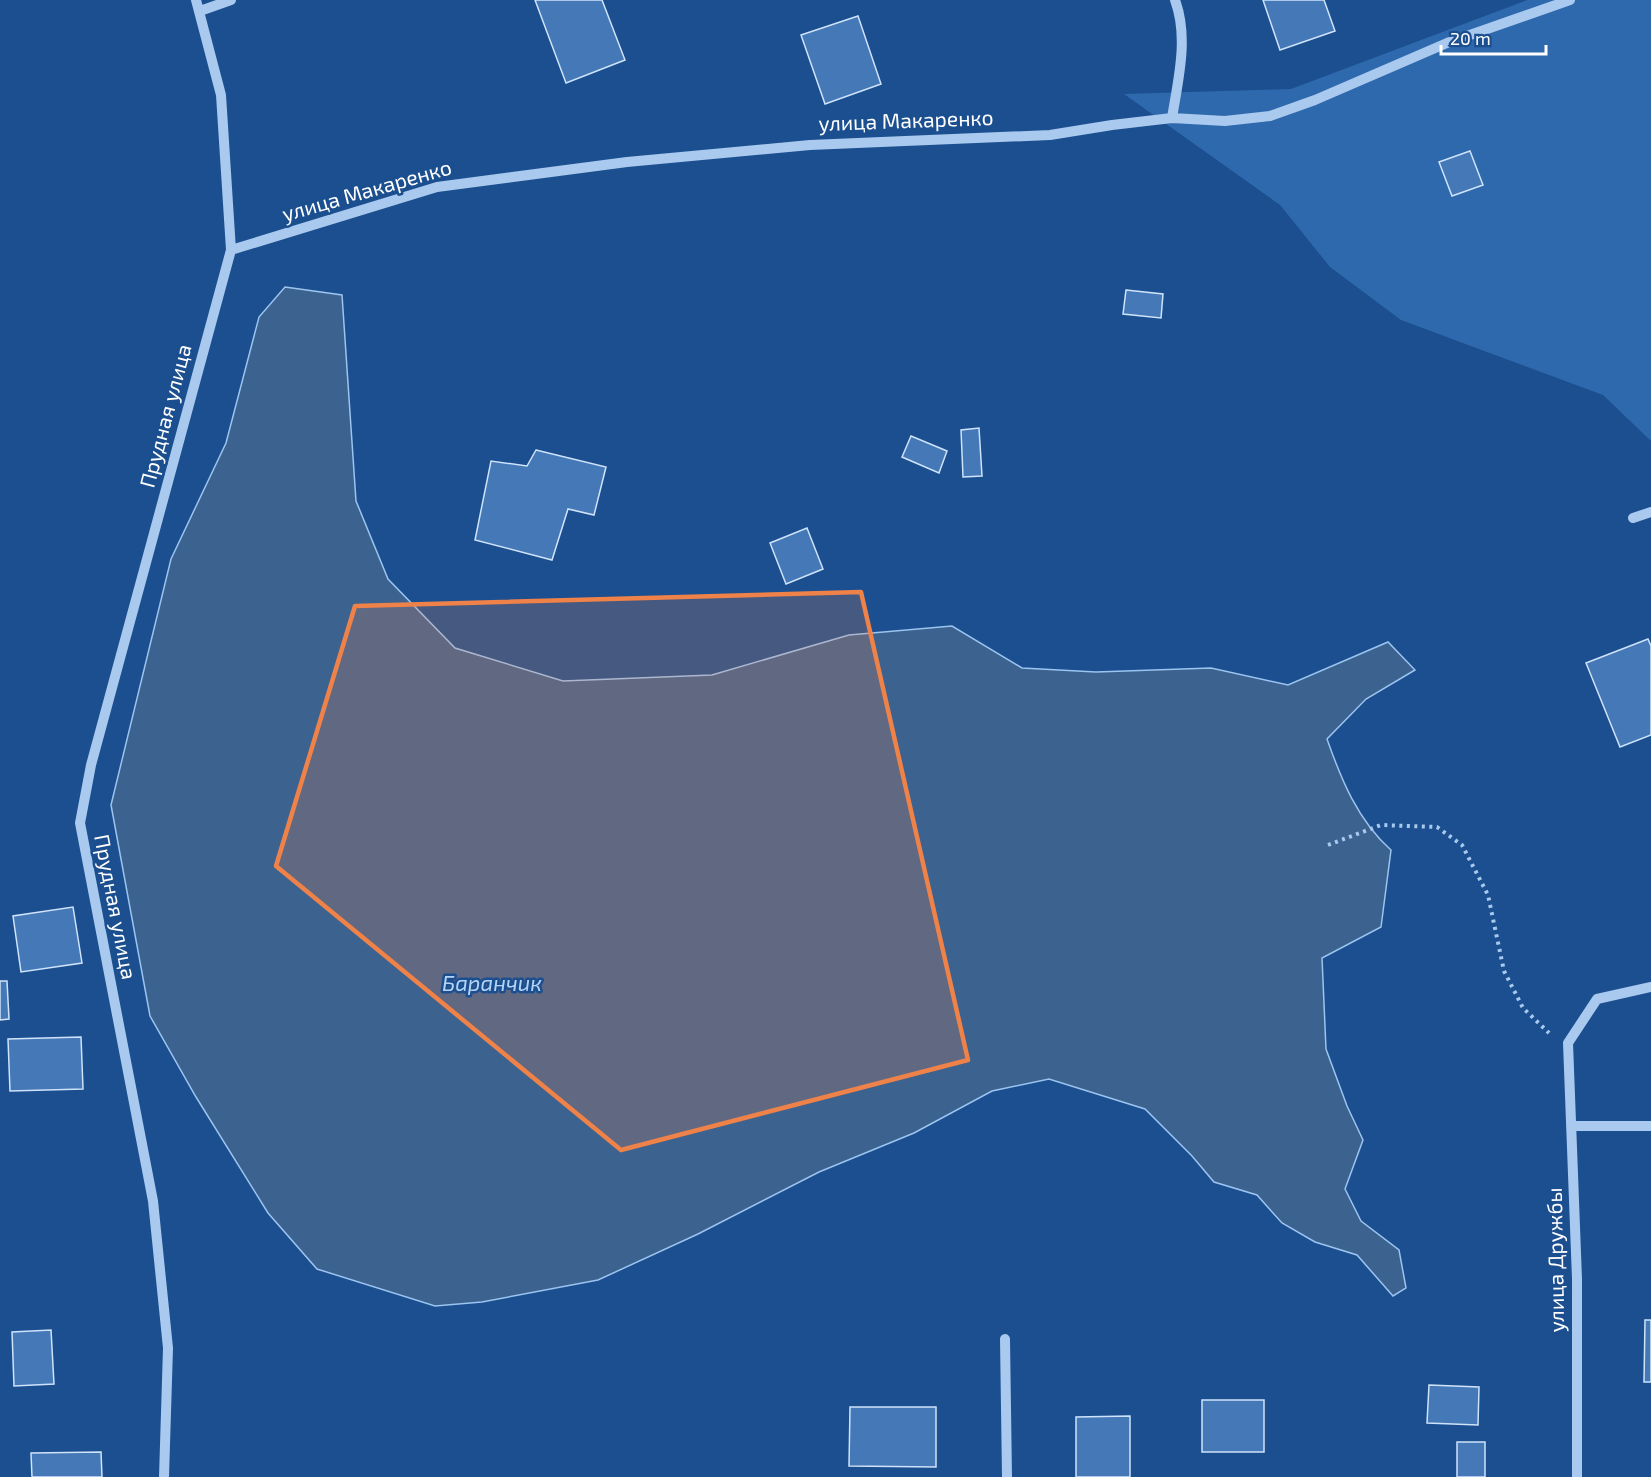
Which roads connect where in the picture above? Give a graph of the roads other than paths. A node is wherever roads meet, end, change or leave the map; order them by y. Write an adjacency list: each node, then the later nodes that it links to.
1 (195, 0): 5 (street, Прудная улица)
2 (231, 0): 5 (street)
3 (1175, 0): 6 (street)
4 (1570, 0): 6 (street, улица Макаренко)
5 (200, 11): 7 (street, Прудная улица)
6 (1172, 118): 7 (street, улица Макаренко)
7 (231, 250): 14 (street, Прудная улица)
8 (1651, 512): 9 (street)
9 (1633, 518)
10 (1651, 987): 11 (street, улица Дружбы)
11 (1571, 1126): 12 (street); 16 (street, улица Дружбы)
12 (1651, 1126)
13 (1005, 1339): 15 (street)
14 (164, 1477)
15 (1007, 1477)
16 (1577, 1477)

